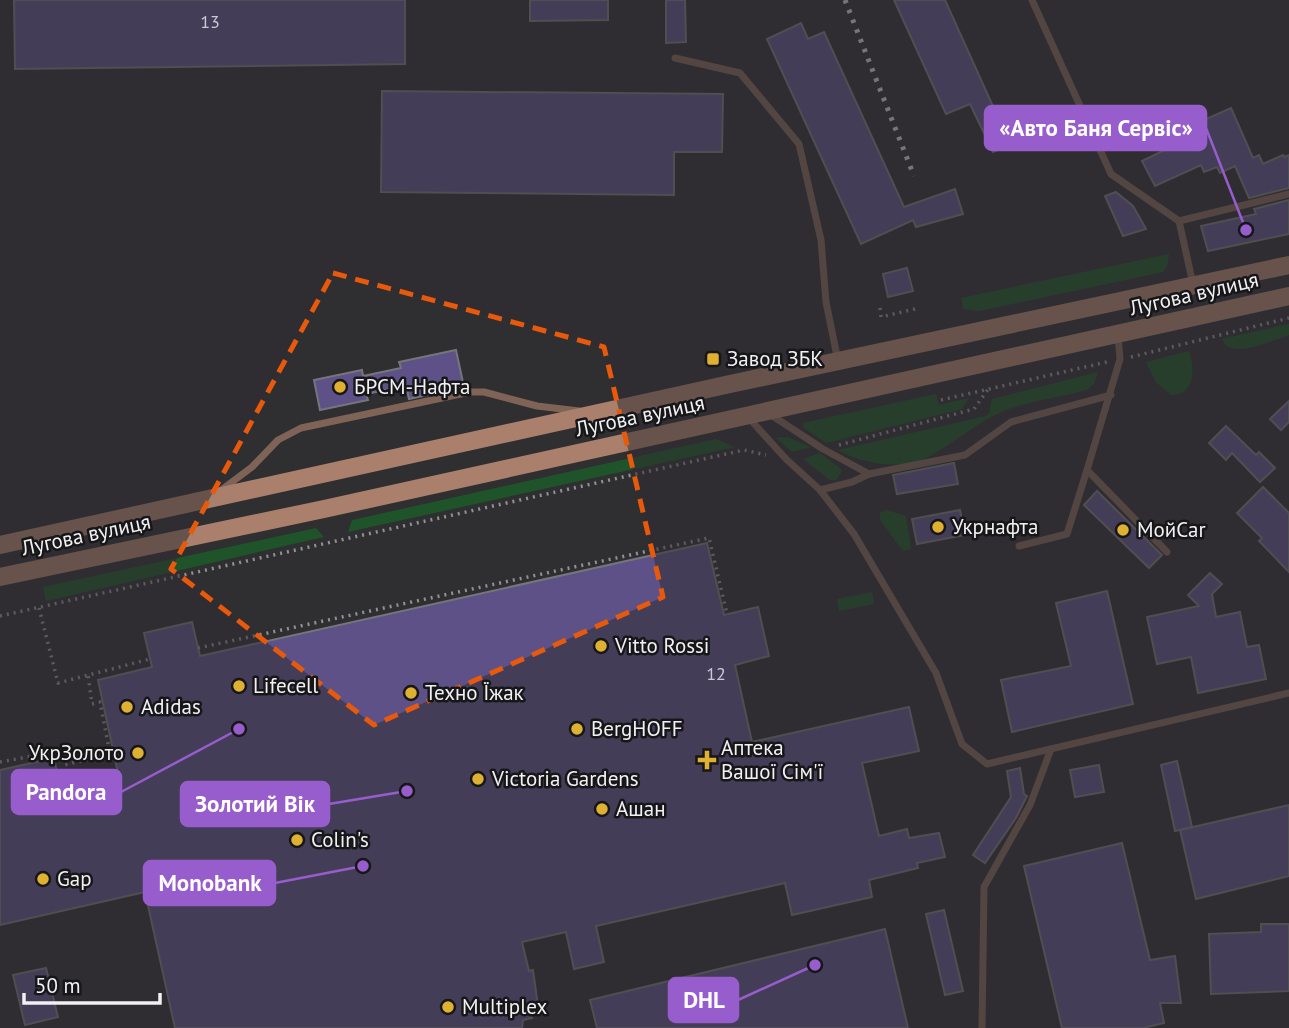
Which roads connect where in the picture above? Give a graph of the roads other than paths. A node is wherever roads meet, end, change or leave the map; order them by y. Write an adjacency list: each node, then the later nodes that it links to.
1 (1032, 0): 4 (lane)
2 (675, 58): 9 (lane)
3 (1289, 194): 4 (lane)
4 (1179, 220): 6 (lane)
5 (1289, 265): 6 (main road, Лугова вулиця)
6 (1193, 285): 9 (main road, Лугова вулиця)
7 (1289, 296): 8 (main road, Лугова вулиця)
8 (1118, 334): 10 (lane); 11 (main road, Лугова вулиця)
9 (838, 361): 12 (main road, Лугова вулиця)
10 (1111, 395): 14 (lane); 15 (lane)
11 (766, 411): 13 (main road, Лугова вулиця); 15 (lane)
12 (600, 413): 17 (main road, Лугова вулиця); 17 (lane)
13 (747, 416): 16 (lane); 21 (main road, Лугова вулиця)
14 (1087, 470): 19 (lane); 20 (lane)
15 (869, 474): 16 (lane)
16 (820, 490): 23 (lane)
17 (208, 500): 18 (main road, Лугова вулиця)
18 (0, 545)
19 (1019, 546)
20 (1167, 552)
21 (0, 577)
22 (1289, 692): 23 (lane)
23 (1051, 749): 24 (lane)
24 (982, 1028)

